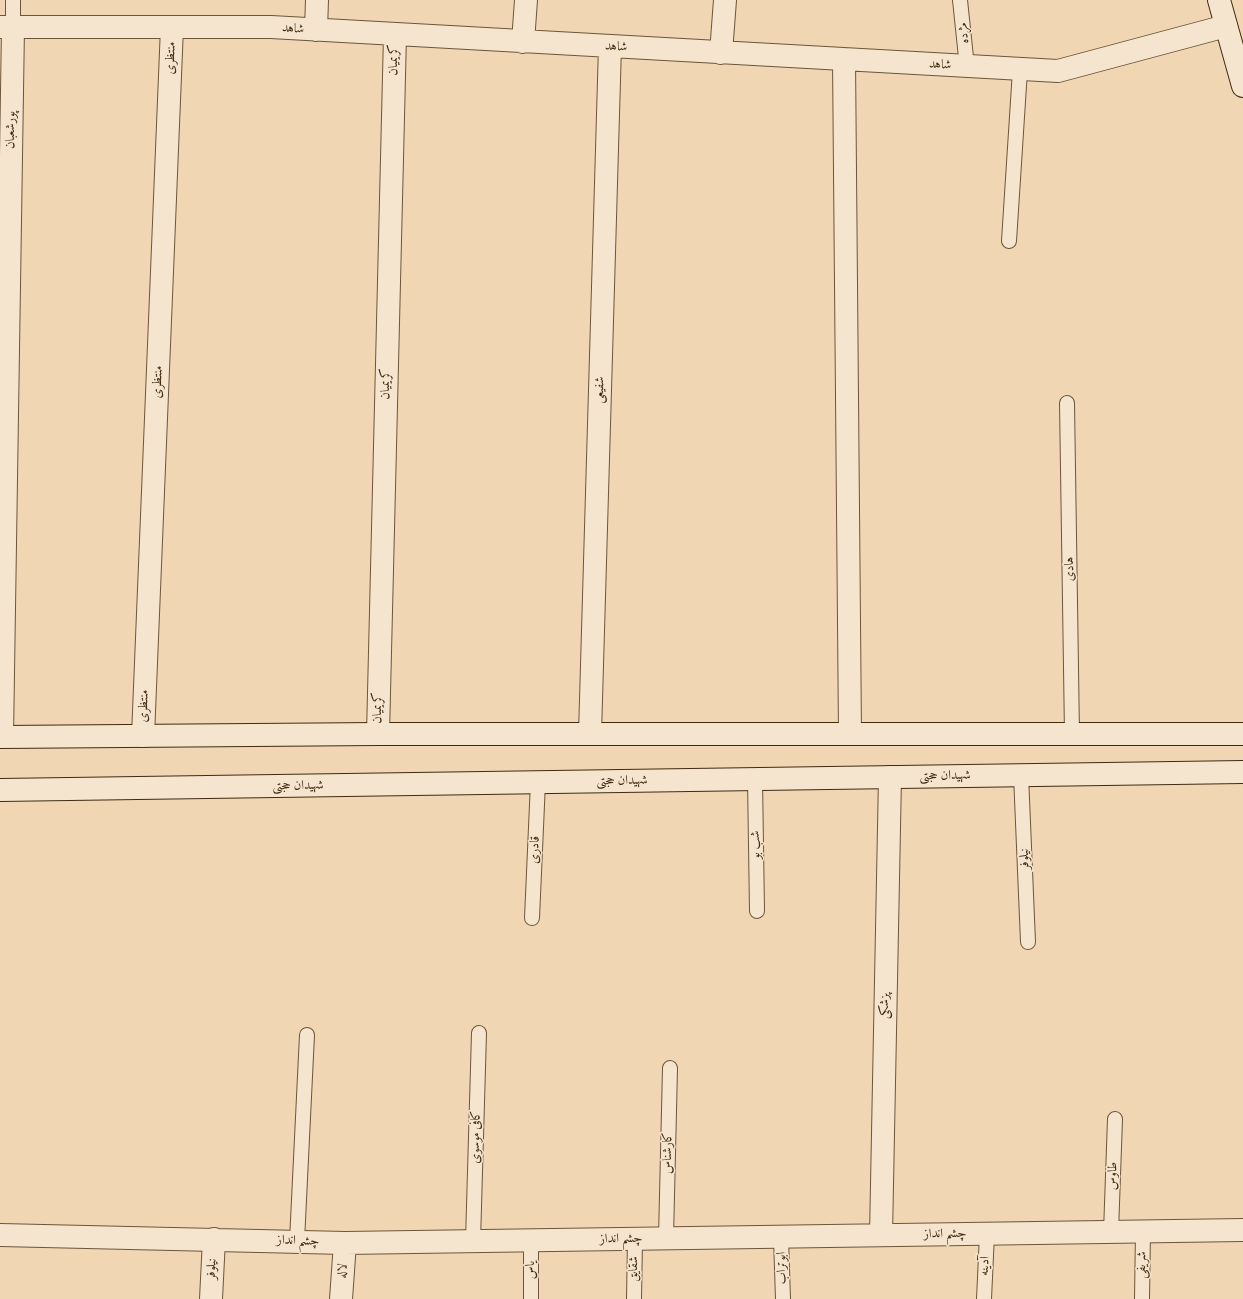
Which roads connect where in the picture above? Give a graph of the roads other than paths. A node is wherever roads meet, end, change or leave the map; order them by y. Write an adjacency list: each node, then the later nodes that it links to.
1 (13, 0): 8 (lane)
2 (317, 0): 10 (street)
3 (526, 0): 12 (street)
4 (725, 0): 14 (street)
5 (960, 0): 16 (lane, مژده)
6 (1218, 0): 7 (street)
7 (1226, 26): 17 (street, شاهد); 18 (street)
8 (7, 27): 9 (street, شاهد); 20 (street, پورشعبان)
9 (172, 27): 10 (street, شاهد); 27 (street, منتظری)
10 (316, 30): 11 (street, شاهد)
11 (395, 35): 12 (street, شاهد); 22 (street, کریمیان)
12 (523, 42): 13 (street, شاهد)
13 (610, 46): 14 (street, شاهد); 23 (street, شفیعی)
14 (721, 53): 15 (street, شاهد)
15 (844, 59): 16 (street, شاهد); 24 (street)
16 (967, 67): 17 (street, شاهد)
17 (1020, 70): 19 (lane)
18 (1243, 86)
19 (1009, 241)
20 (4, 360): 28 (street, پورشعبان)
21 (1067, 403): 25 (lane, هادی)
22 (378, 734): 23 (street); 27 (street)
23 (590, 734): 24 (street)
24 (850, 734): 25 (street)
25 (1072, 734): 26 (street)
26 (1243, 734)
27 (143, 736): 28 (street)
28 (1, 737)
29 (1243, 772): 30 (street, شهیدان حجتی)
30 (1021, 775): 31 (street, شهیدان حجتی); 37 (lane, نیلوفر)
31 (890, 777): 32 (street, شهیدان حجتی); 47 (street, پزشکی)
32 (755, 779): 33 (street, شهیدان حجتی); 35 (lane, شب بو)
33 (538, 782): 34 (street, شهیدان حجتی); 36 (lane, قادری)
34 (0, 790)
35 (757, 911)
36 (532, 918)
37 (1028, 942)
38 (479, 1033): 54 (lane, کافی موسوی)
39 (307, 1035): 53 (lane)
40 (670, 1068): 49 (lane, کارشناس)
41 (1115, 1119): 44 (lane, طاوس)
42 (1243, 1230): 43 (street, چشم انداز)
43 (1142, 1231): 44 (street, چشم انداز); 62 (lane, شریفی)
44 (1111, 1232): 45 (street, چشم انداز)
45 (987, 1234): 47 (street, چشم انداز); 61 (lane, آدینه)
46 (0, 1235): 50 (street, چشم انداز)
47 (881, 1235): 48 (street, چشم انداز)
48 (781, 1237): 49 (street, چشم انداز); 60 (lane, ابوتراب)
49 (666, 1238): 51 (street, چشم انداز)
50 (214, 1239): 53 (street, چشم انداز); 56 (street, نیلوفر)
51 (635, 1239): 52 (street, چشم انداز); 59 (lane, شقایق)
52 (531, 1240): 54 (street, چشم انداز); 58 (lane, یاس)
53 (297, 1241): 55 (street, چشم انداز)
54 (474, 1241): 55 (street, چشم انداز)
55 (345, 1243): 57 (street, لاله)
56 (211, 1299)
57 (341, 1299)
58 (532, 1299)
59 (634, 1299)
60 (783, 1299)
61 (984, 1299)
62 (1142, 1299)

